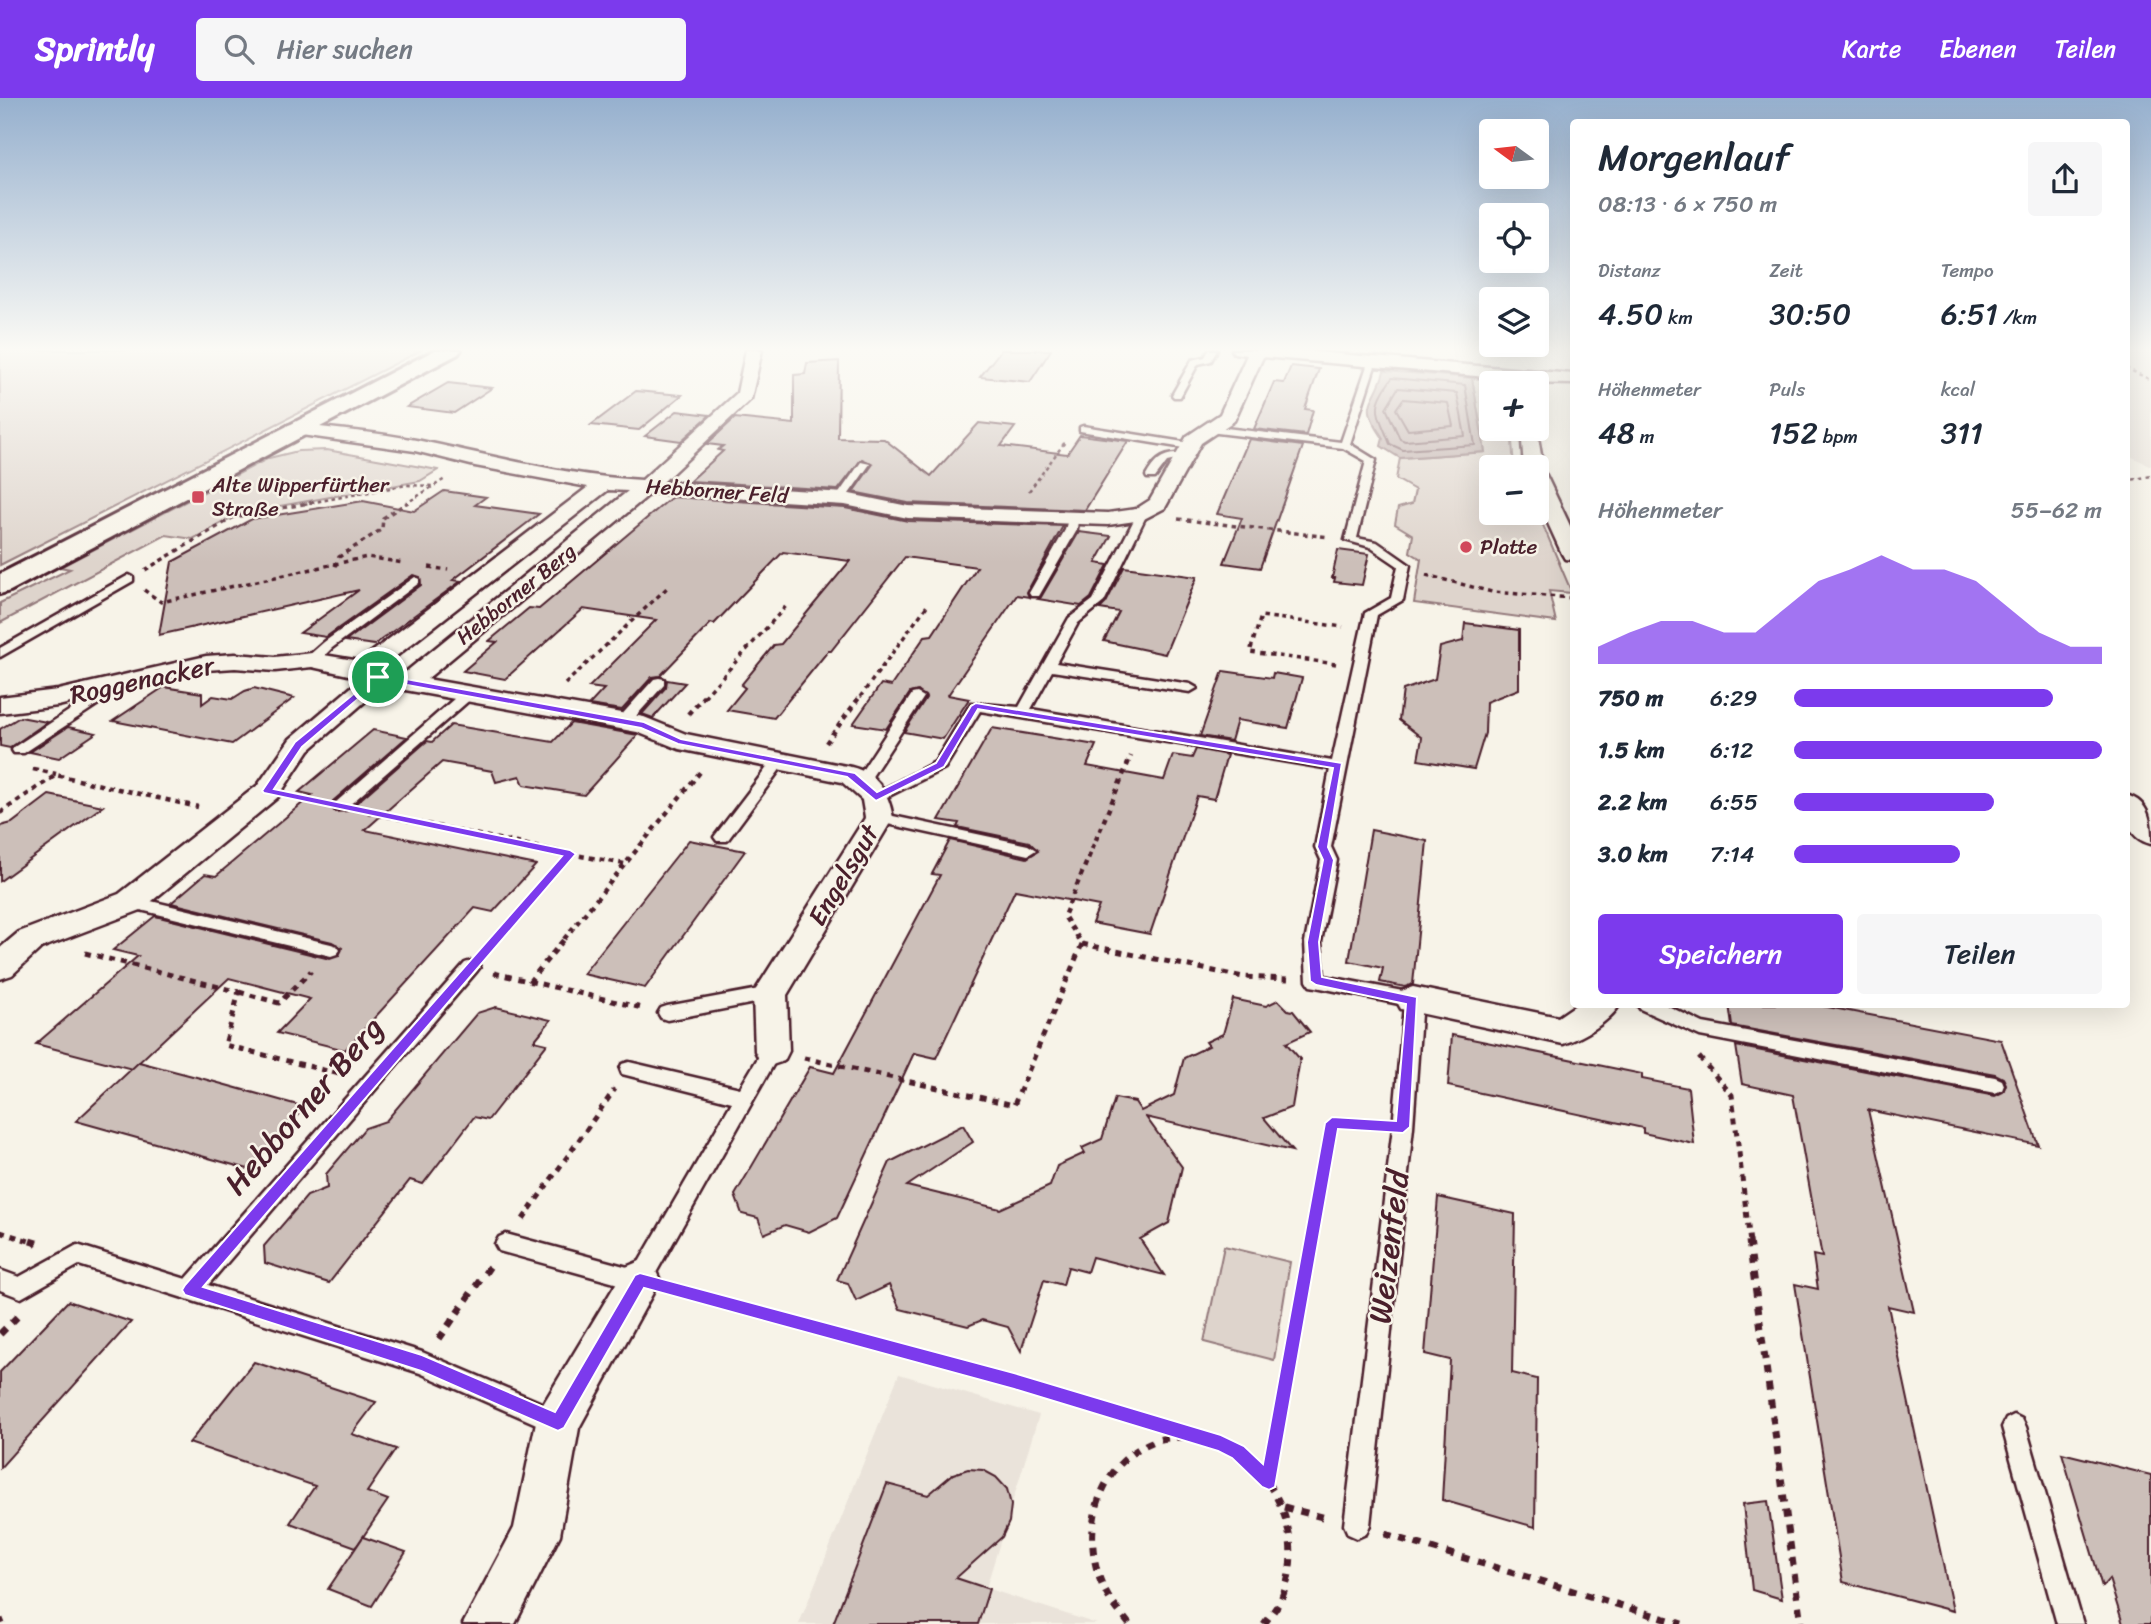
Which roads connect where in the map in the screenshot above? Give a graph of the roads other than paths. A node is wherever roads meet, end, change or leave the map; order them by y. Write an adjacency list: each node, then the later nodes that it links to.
1 (309, 421): 5 (main road)
2 (716, 421): 13 (street, Hebborner Berg)
3 (1221, 421): 7 (street)
4 (1353, 421): 8 (lane)
5 (294, 429): 12 (street, Hebborner Feld); 21 (main road)
6 (1083, 429): 9 (lane)
7 (1209, 429): 8 (lane); 9 (street)
8 (1345, 445): 38 (lane)
9 (1187, 451): 11 (lane); 16 (street)
10 (866, 464): 14 (lane)
11 (1151, 476)
12 (604, 484): 13 (street, Hebborner Feld); 26 (street, Hebborner Berg)
13 (647, 486): 14 (street, Hebborner Feld); 28 (street, Hebborner Berg)
14 (840, 499): 17 (street, Hebborner Feld)
15 (1549, 503): 18 (street)
16 (1142, 514): 17 (street, Hebborner Feld); 25 (lane)
17 (1073, 519): 22 (lane)
18 (1570, 548)
19 (130, 579): 23 (lane)
20 (415, 581): 24 (lane)
21 (0, 585)
22 (1035, 593)
23 (0, 653)
24 (312, 660): 26 (street, Roggenacker); 29 (street, Roggenacker)
25 (1048, 666): 30 (lane); 34 (lane)
26 (372, 673): 28 (street); 45 (street, Hebborner Berg)
27 (659, 682): 35 (lane)
28 (407, 683): 31 (street)
29 (103, 687): 33 (street, Roggenacker); 36 (lane)
30 (1189, 688)
31 (468, 694): 35 (street); 40 (lane)
32 (917, 696): 39 (lane)
33 (1, 706)
34 (1023, 712): 38 (lane); 39 (lane)
35 (623, 722): 37 (street)
36 (19, 750)
37 (780, 760): 39 (street); 43 (lane)
38 (1338, 766): 50 (lane)
39 (870, 798): 44 (lane); 49 (street, Engelsgut)
40 (340, 806)
41 (2130, 809): 42 (street)
42 (2151, 835)
43 (722, 836)
44 (1028, 850)
45 (130, 902): 46 (lane); 47 (street, Hebborner Berg)
46 (331, 950)
47 (0, 967)
48 (471, 967): 61 (lane, Hebborner Berg)
49 (770, 994): 53 (lane); 54 (street)
50 (1413, 1000): 51 (street); 64 (lane, Weizenfeld)
51 (1597, 1008)
52 (1654, 1009): 56 (lane)
53 (667, 1013)
54 (772, 1051): 57 (lane)
55 (629, 1069): 57 (lane)
56 (1995, 1086)
57 (745, 1097): 60 (lane)
58 (506, 1244): 60 (lane)
59 (0, 1280): 61 (lane)
60 (640, 1280): 62 (street)
61 (190, 1290): 62 (lane)
62 (558, 1422): 65 (street)
63 (2014, 1427): 66 (lane)
64 (1357, 1525)
65 (488, 1624)
66 (2070, 1624)

